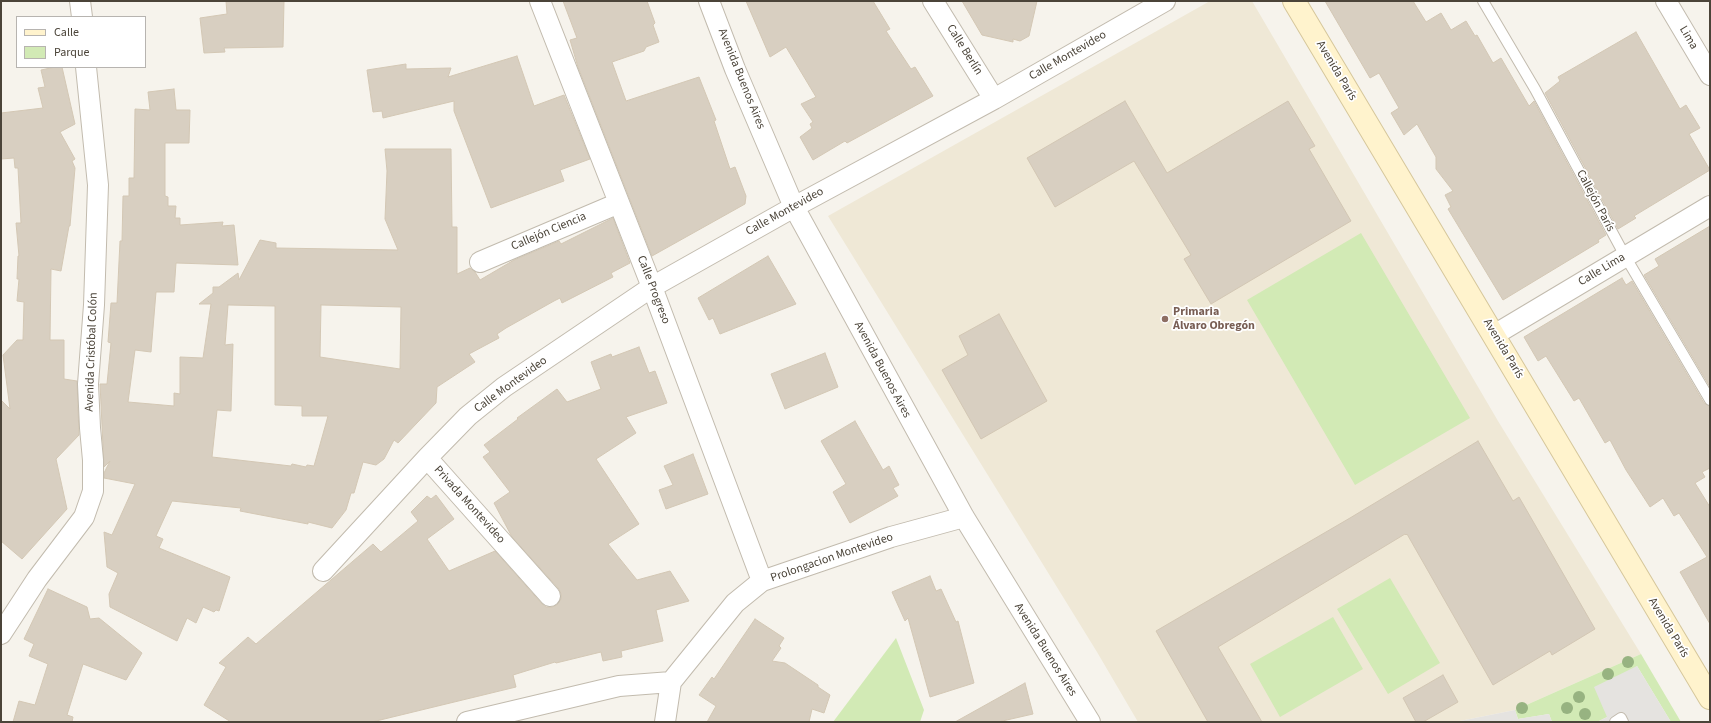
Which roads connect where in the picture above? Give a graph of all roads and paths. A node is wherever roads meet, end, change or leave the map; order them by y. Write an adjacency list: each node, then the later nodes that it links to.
1 (80, 1): 9 (street)
2 (540, 1): 13 (street, Calle Progreso)
3 (709, 1): 15 (street, Avenida Buenos Aires)
4 (933, 1): 12 (street, Calle Berlín)
5 (1165, 1): 12 (street, Calle Montevideo)
6 (1294, 1): 19 (main road, Avenida París)
7 (1483, 1): 16 (lane, Callejón París)
8 (1666, 1): 11 (street, Lima)
9 (82, 16)
10 (86, 68): 26 (street, Avenida Cristóbal Colón)
11 (1710, 75)
12 (994, 99): 15 (street, Calle Montevideo)
13 (619, 203): 17 (street, Callejón Ciencia); 18 (street, Calle Progreso)
14 (1710, 206): 16 (street, Calle Lima)
15 (794, 207): 18 (street, Calle Montevideo); 22 (street, Avenida Buenos Aires)
16 (1625, 256): 19 (street, Calle Lima); 20 (lane, Callejón París)
17 (480, 262)
18 (652, 287): 21 (street, Calle Montevideo); 24 (street, Calle Progreso)
19 (1494, 335): 28 (main road, Avenida París)
20 (1710, 400)
21 (427, 458): 23 (street, Privada Montevideo); 25 (street, Privada Montevideo)
22 (964, 517): 24 (street, Prolongacion Montevideo); 31 (street, Avenida Buenos Aires)
23 (323, 571)
24 (762, 581): 27 (street, Prolongacion Montevideo)
25 (550, 596)
26 (1, 634)
27 (671, 682): 29 (street); 30 (street)
28 (1710, 698)
29 (467, 722)
30 (665, 722)
31 (1090, 722)
32 (1615, 722): 33 (lane)
33 (1623, 722)

